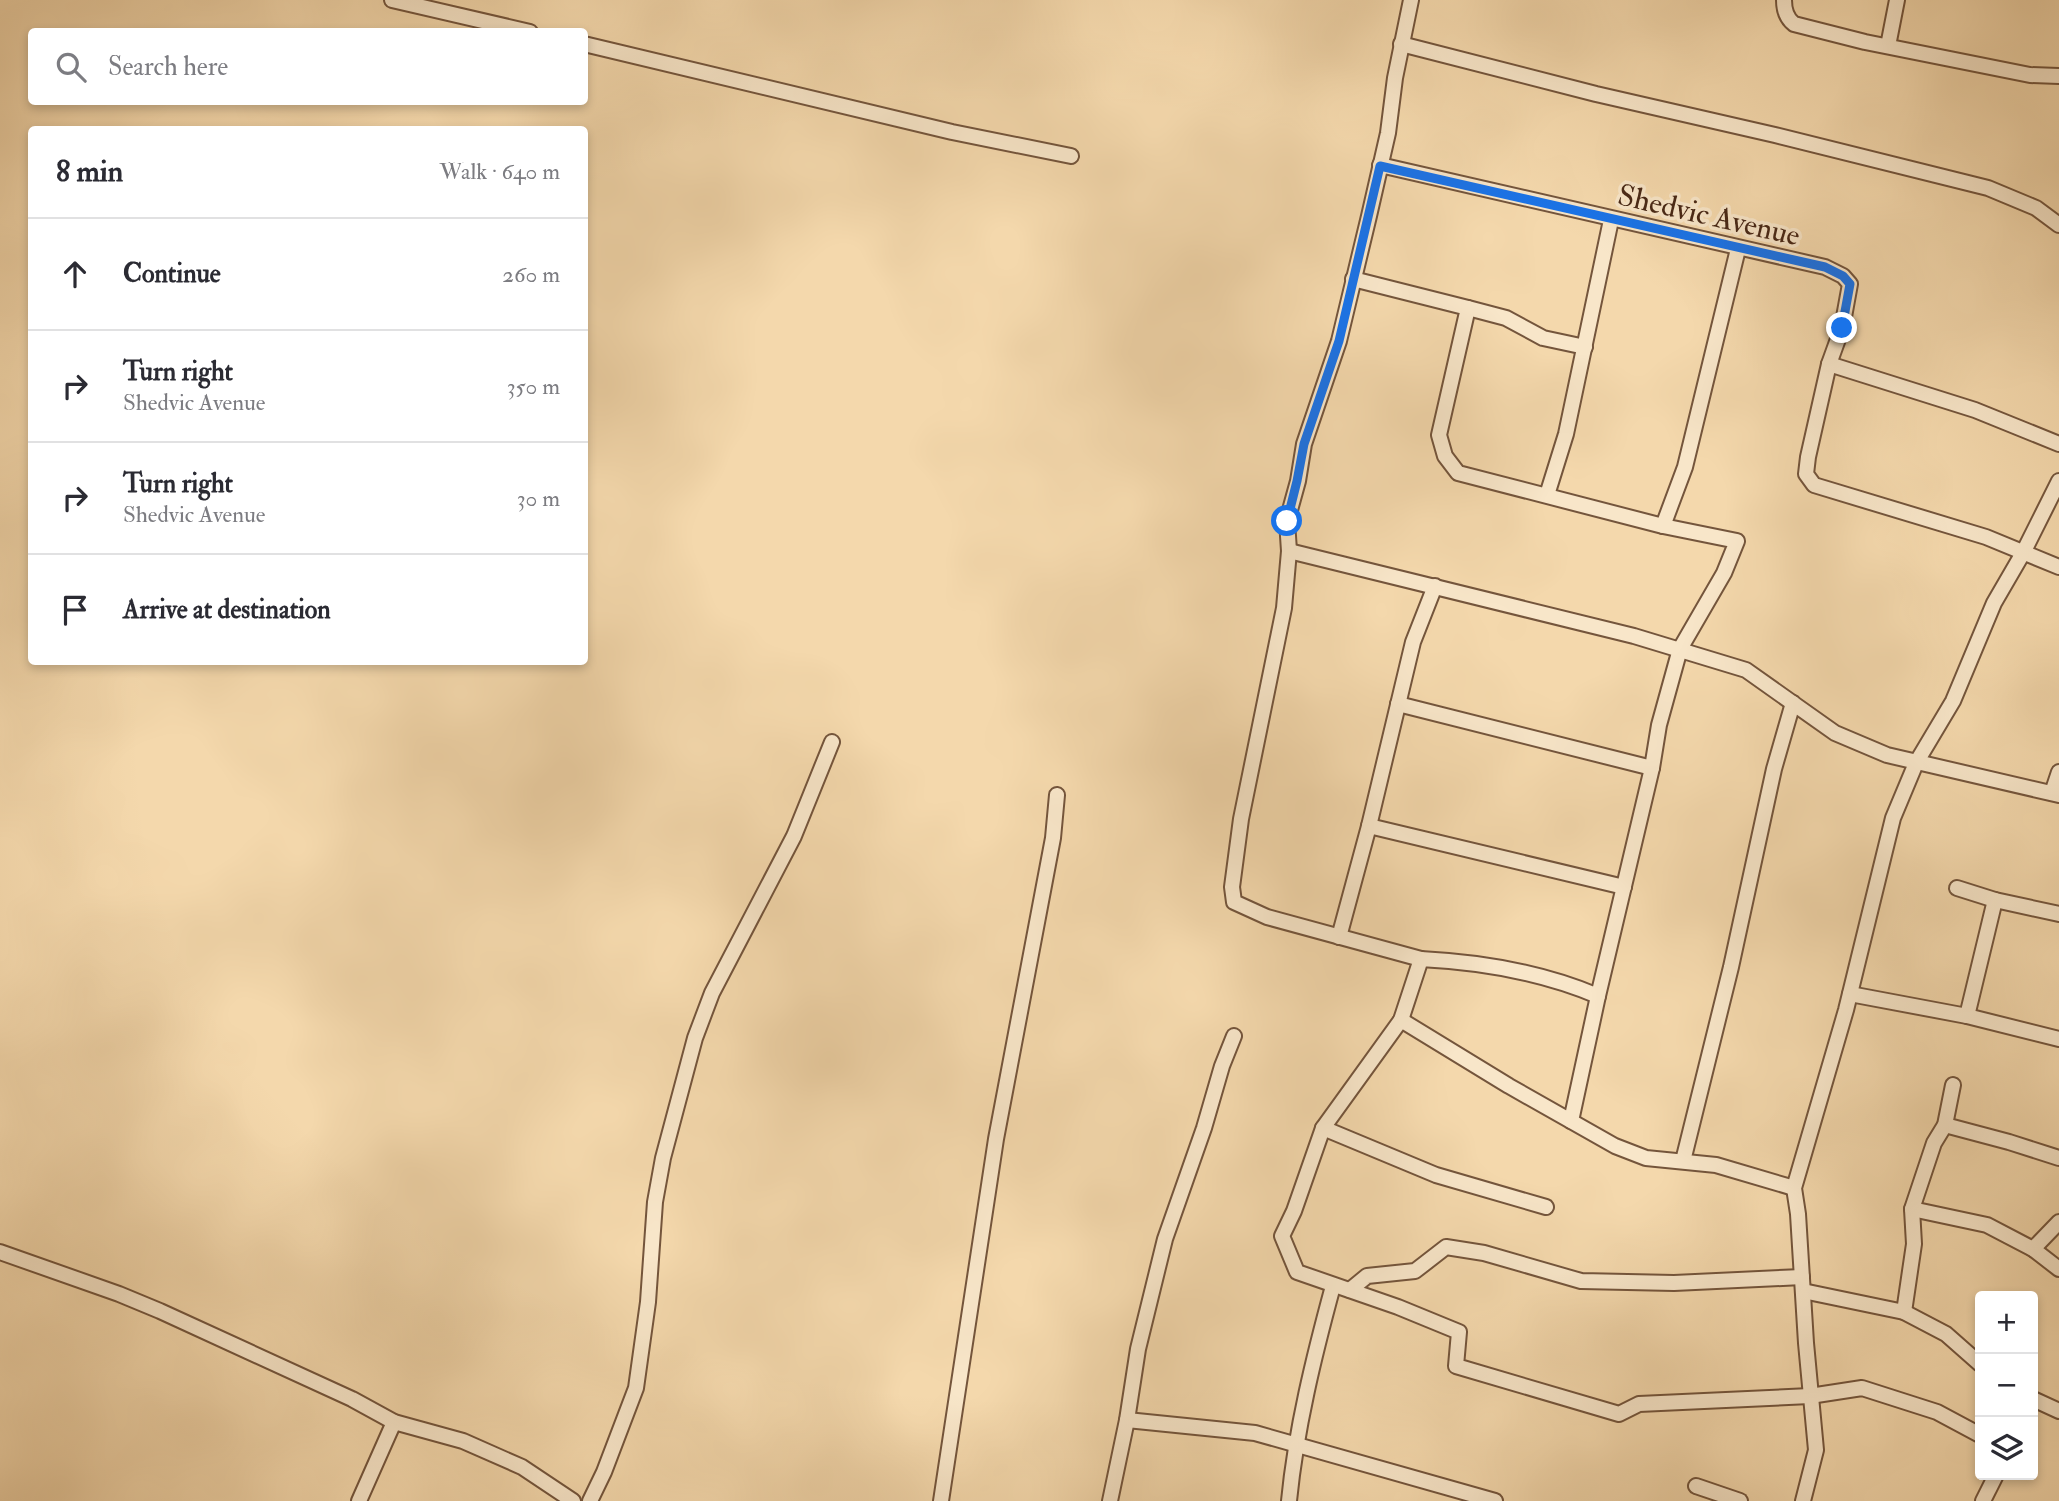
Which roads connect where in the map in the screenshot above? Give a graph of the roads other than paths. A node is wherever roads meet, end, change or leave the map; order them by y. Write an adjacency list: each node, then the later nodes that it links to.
1 (392, 0): 5 (street)
2 (1411, 0): 7 (street)
3 (1784, 0): 9 (street)
4 (1897, 0): 9 (street)
5 (459, 7): 6 (street)
6 (519, 28)
7 (1401, 44): 12 (street); 14 (street)
8 (588, 45): 11 (street)
9 (1888, 46): 10 (street)
10 (2059, 76)
11 (1071, 156)
12 (1380, 166): 13 (street, Shedvic Avenue); 16 (street)
13 (1611, 220): 15 (street, Shedvic Avenue); 18 (street)
14 (2059, 225)
15 (1738, 249): 19 (street, Shedvic Avenue); 23 (street)
16 (1353, 279): 17 (street); 24 (street)
17 (1468, 308): 18 (street); 22 (street)
18 (1585, 347): 22 (street)
19 (1829, 364): 20 (street); 25 (street, Shedvic Avenue)
20 (2059, 444)
21 (2059, 481): 25 (street)
22 (1547, 495): 23 (street)
23 (1663, 526): 28 (street)
24 (1289, 551): 27 (street); 42 (street)
25 (2023, 553): 26 (street, Shedvic Avenue); 32 (street)
26 (2059, 567)
27 (1435, 586): 28 (street); 30 (street)
28 (1680, 649): 29 (street); 33 (street)
29 (1793, 703): 32 (street); 55 (street)
30 (1398, 704): 33 (street); 37 (street)
31 (832, 741): 79 (street)
32 (1916, 763): 35 (street); 44 (street)
33 (1652, 768): 38 (street)
34 (2059, 772): 35 (street)
35 (2056, 794)
36 (1057, 795): 80 (street)
37 (1369, 826): 38 (street); 42 (street)
38 (1624, 887): 45 (street)
39 (1957, 888): 40 (street)
40 (1995, 900): 41 (street); 46 (street)
41 (2059, 914)
42 (1339, 937): 43 (street)
43 (1421, 960): 45 (street); 47 (street)
44 (1850, 994): 46 (street); 56 (street)
45 (1598, 996): 51 (street)
46 (1967, 1016): 49 (street)
47 (1401, 1020): 51 (street); 53 (street)
48 (1234, 1036): 71 (street)
49 (2059, 1039)
50 (1952, 1085): 52 (street)
51 (1572, 1121): 55 (street)
52 (1945, 1125): 54 (street); 58 (street)
53 (1323, 1128): 57 (street); 64 (street)
54 (2059, 1158)
55 (1683, 1161): 56 (street)
56 (1794, 1188): 63 (street)
57 (1546, 1207)
58 (1912, 1209): 60 (street); 66 (street)
59 (2059, 1223): 60 (street)
60 (2033, 1250): 62 (street)
61 (0, 1252): 72 (street)
62 (2059, 1269)
63 (1802, 1284): 65 (street); 66 (street); 68 (street)
64 (1333, 1286): 65 (street); 74 (street)
65 (1350, 1290): 68 (street)
66 (1904, 1312): 67 (street)
67 (1975, 1360)
68 (1810, 1396): 73 (street); 85 (street)
69 (2038, 1401): 70 (street)
70 (2059, 1411)
71 (1127, 1420): 74 (street); 81 (street)
72 (394, 1422): 77 (street); 78 (street)
73 (1975, 1433)
74 (1297, 1444): 82 (street); 83 (street)
75 (1994, 1480): 86 (street)
76 (1696, 1486): 84 (street)
77 (359, 1501)
78 (573, 1501)
79 (590, 1501)
80 (941, 1501)
81 (1110, 1501)
82 (1289, 1501)
83 (1495, 1501)
84 (1740, 1501)
85 (1803, 1501)
86 (1983, 1501)

